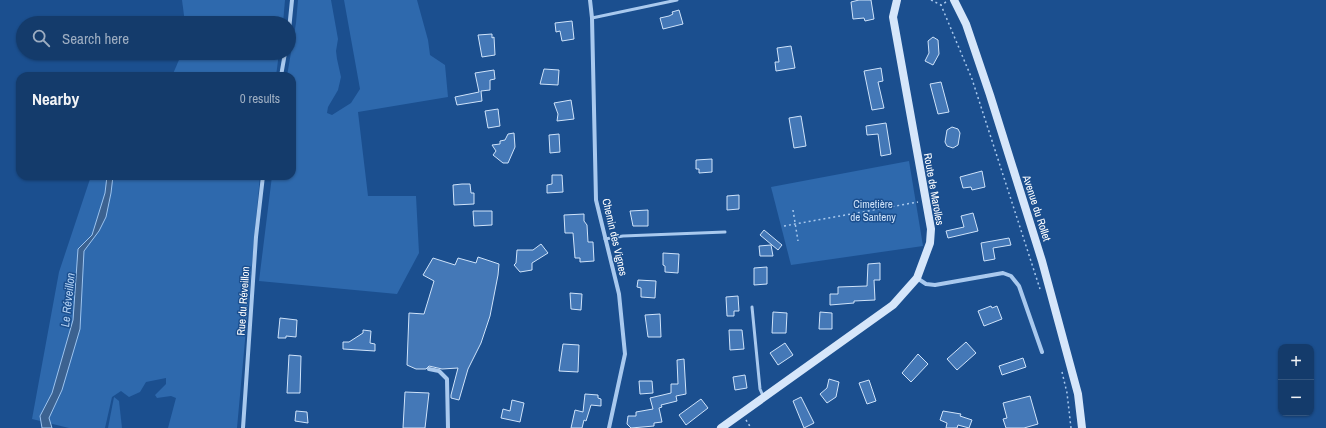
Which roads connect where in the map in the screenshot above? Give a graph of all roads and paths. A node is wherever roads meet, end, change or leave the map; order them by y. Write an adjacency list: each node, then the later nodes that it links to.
1 (292, 0): 9 (street)
2 (590, 0): 10 (street, Chemin des Vignes)
3 (677, 0): 10 (lane)
4 (897, 0): 14 (street, Route de Marolles)
5 (931, 0): 8 (path)
6 (949, 0): 8 (path)
7 (954, 0): 33 (street, Avenue du Rollet)
8 (941, 5): 22 (path)
9 (290, 16)
10 (592, 18): 19 (street, Chemin des Vignes)
11 (284, 60): 12 (street)
12 (282, 72)
13 (263, 180): 28 (street, Rue du Réveillon)
14 (926, 201): 16 (path); 21 (street, Route de Marolles)
15 (793, 210): 16 (path)
16 (795, 224): 17 (path); 20 (path)
17 (784, 226)
18 (725, 232): 19 (lane)
19 (605, 239): 30 (street, Chemin des Vignes)
20 (798, 241)
21 (917, 278): 24 (street); 27 (street, Route de Marolles)
22 (1042, 296)
23 (752, 307): 27 (lane)
24 (1042, 352)
25 (429, 369): 29 (street)
26 (1062, 370): 32 (path)
27 (764, 398): 31 (street, Route de Marolles)
28 (243, 428)
29 (448, 428)
30 (609, 428)
31 (721, 428)
32 (1071, 428)
33 (1082, 428)

